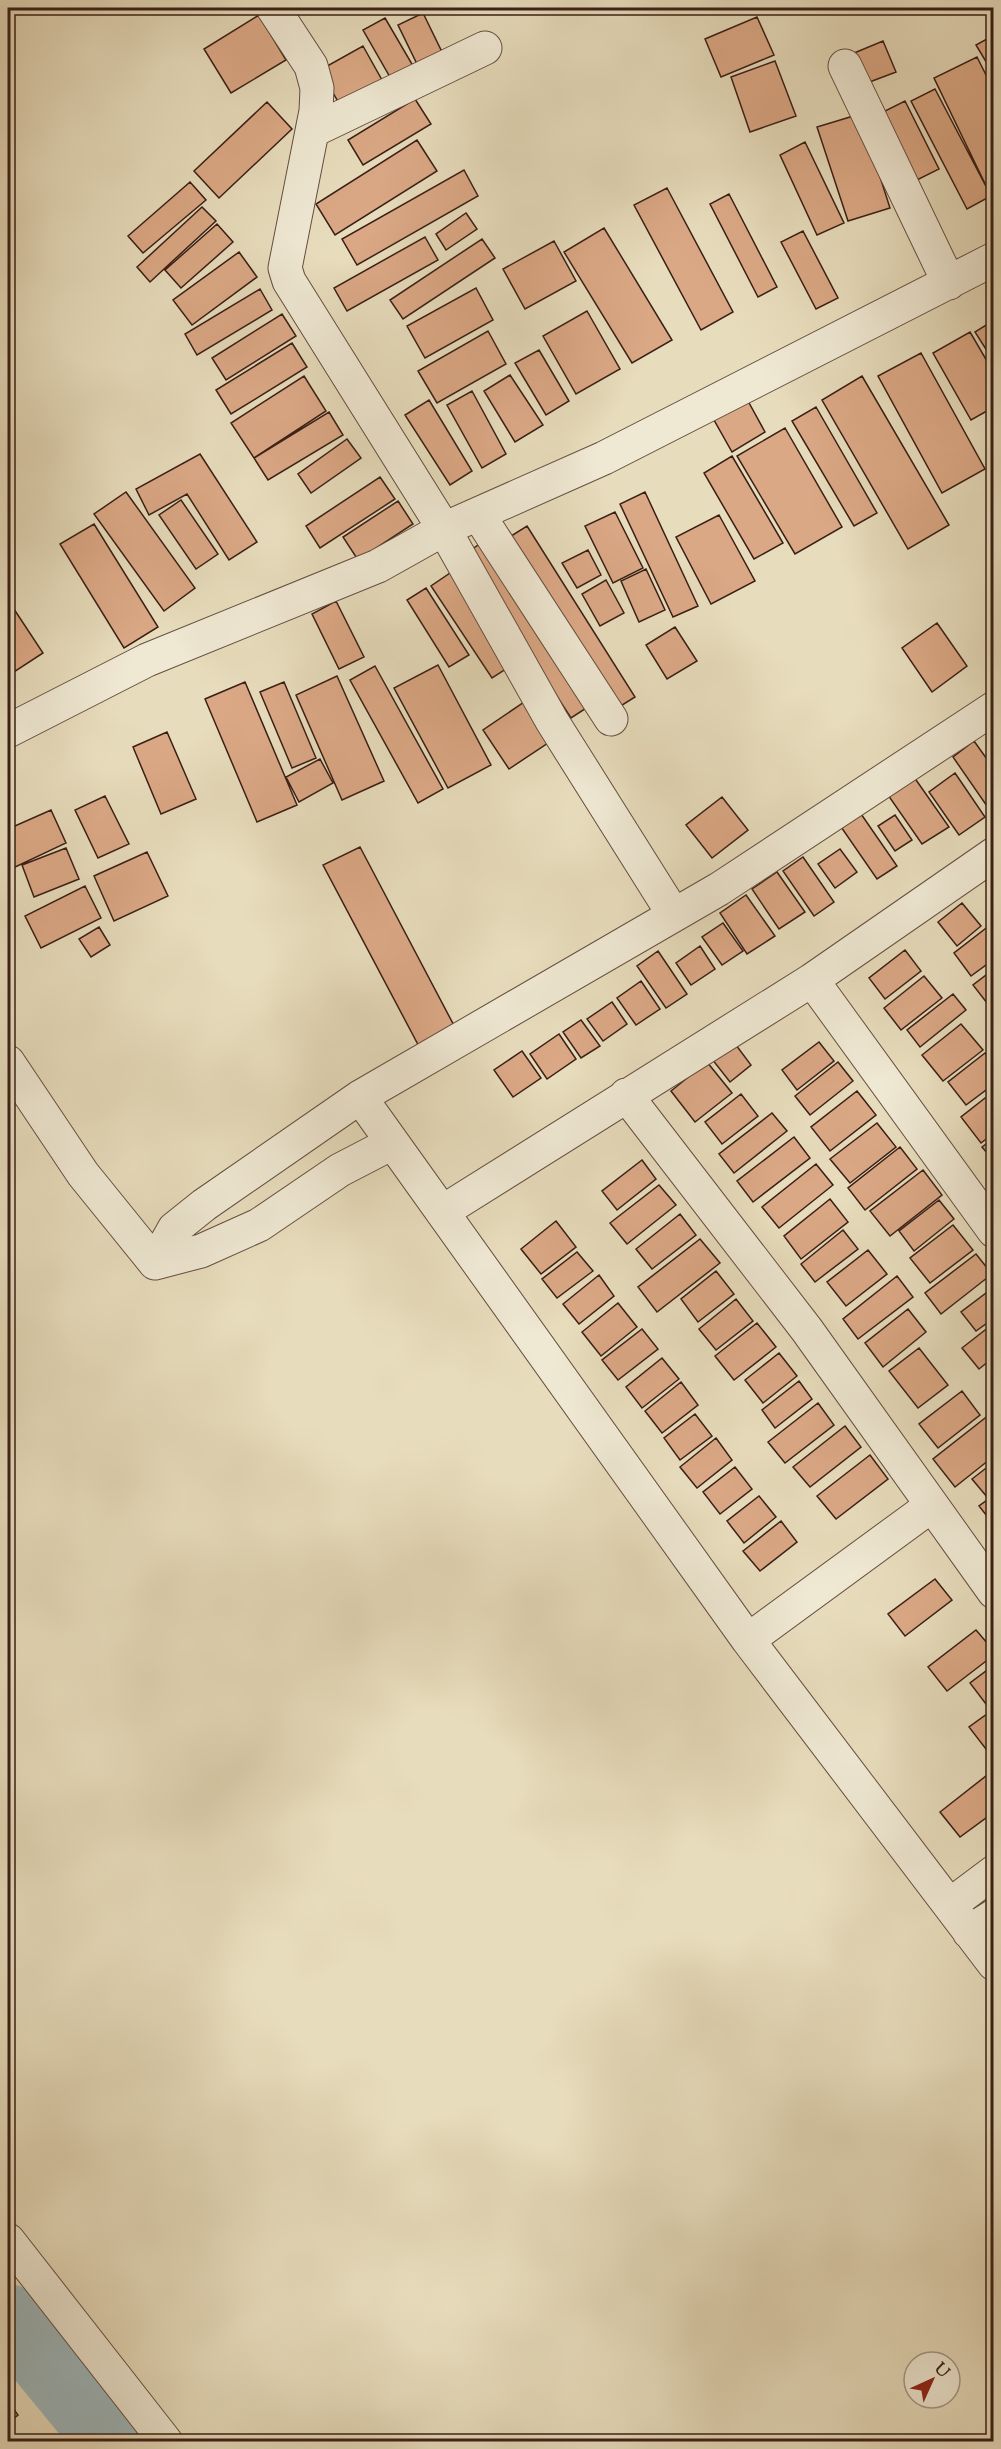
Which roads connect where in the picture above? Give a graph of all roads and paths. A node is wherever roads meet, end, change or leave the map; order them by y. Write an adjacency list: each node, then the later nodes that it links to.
1 (273, 8): 4 (street)
2 (485, 48): 4 (street)
3 (844, 66): 6 (street)
4 (312, 131): 8 (street)
5 (993, 259): 6 (street)
6 (950, 283): 7 (street)
7 (478, 514): 8 (street); 10 (street)
8 (444, 529): 11 (street); 13 (street)
9 (993, 708): 13 (street)
10 (611, 719)
11 (8, 731)
12 (992, 858): 14 (street)
13 (674, 915): 17 (street)
14 (812, 980): 16 (street); 20 (street)
15 (8, 1062): 21 (street)
16 (626, 1095): 19 (street); 22 (street)
17 (360, 1097): 18 (street); 21 (street)
18 (392, 1143): 19 (street); 21 (street)
19 (442, 1212): 24 (street)
20 (993, 1231)
21 (155, 1263)
22 (931, 1506): 23 (street); 24 (street)
23 (993, 1592)
24 (748, 1640): 26 (street)
25 (993, 1872): 26 (street)
26 (950, 1905): 27 (street)
27 (981, 1924): 28 (street)
28 (993, 1964)
29 (8, 2240): 30 (street)
30 (166, 2442)

